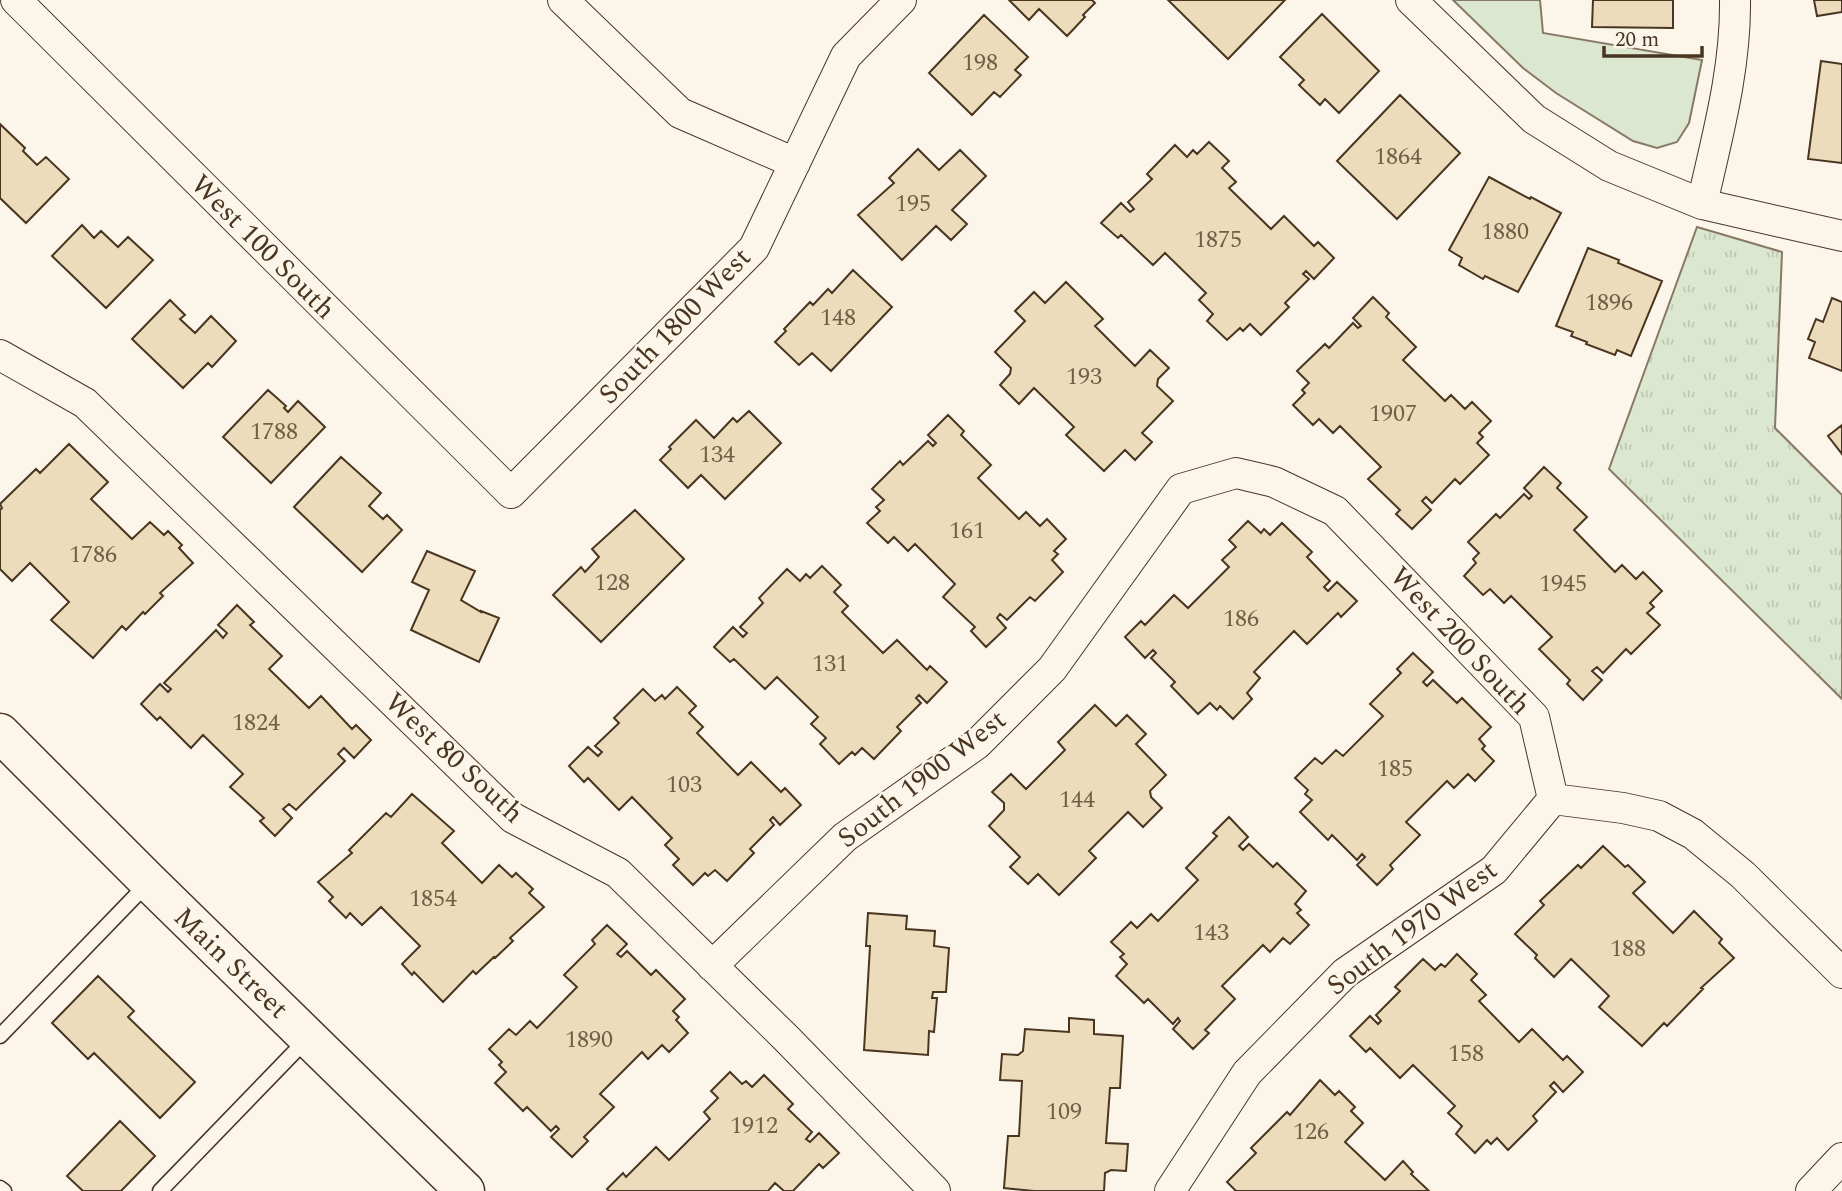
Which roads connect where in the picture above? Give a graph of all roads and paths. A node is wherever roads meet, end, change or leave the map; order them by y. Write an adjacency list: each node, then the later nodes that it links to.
1 (16, 0): 11 (street, West 100 South)
2 (563, 0): 6 (street)
3 (901, 0): 6 (street, South 1800 West)
4 (1410, 0): 7 (street)
5 (1735, 0): 7 (street)
6 (795, 163): 11 (street, South 1800 West)
7 (1702, 204): 8 (street)
8 (1842, 236)
9 (0, 355): 15 (street, West 80 South)
10 (1236, 473): 13 (street, West 200 South); 15 (street, South 1900 West)
11 (511, 494)
12 (0, 733): 14 (main road, Main Street)
13 (1553, 799): 16 (street); 23 (street, South 1970 West)
14 (149, 882): 17 (lane); 18 (main road, Main Street)
15 (712, 966): 20 (street, West 80 South)
16 (1842, 972)
17 (0, 1036)
18 (308, 1038): 21 (lane); 22 (main road, Main Street)
19 (1842, 1158): 24 (street)
20 (930, 1189)
21 (160, 1191)
22 (465, 1191)
23 (1170, 1191)
24 (1811, 1191)

